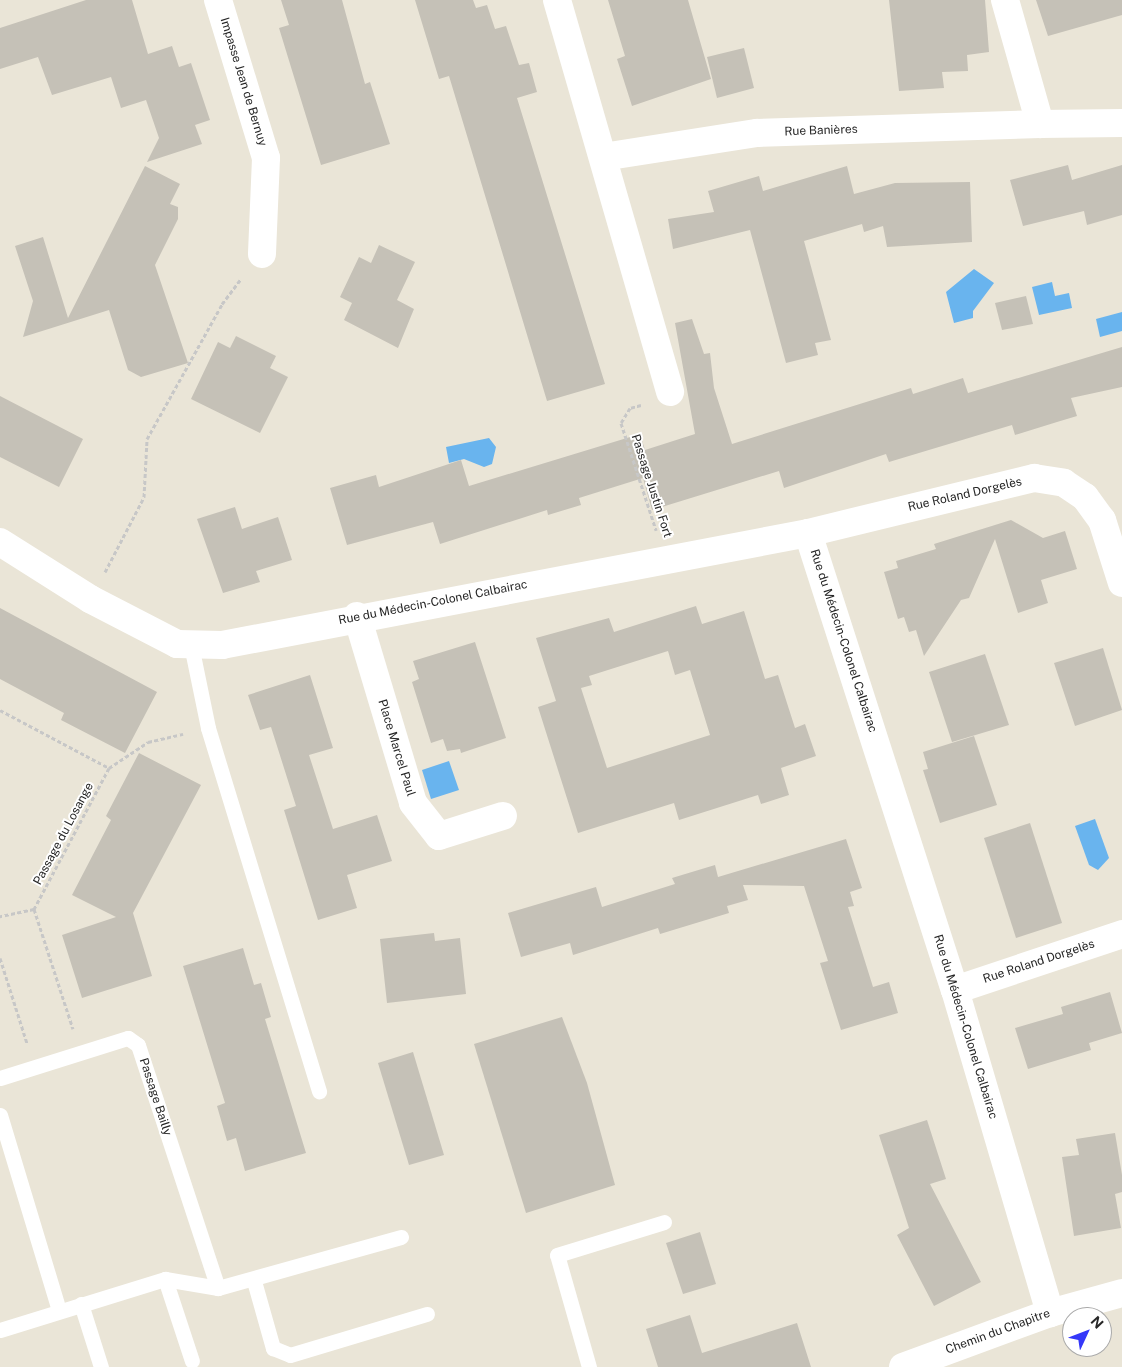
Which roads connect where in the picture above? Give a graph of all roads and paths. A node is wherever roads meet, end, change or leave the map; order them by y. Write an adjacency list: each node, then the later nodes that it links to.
1 (218, 0): 7 (street, Impasse Jean de Bernuy)
2 (557, 0): 6 (street)
3 (1005, 0): 5 (street)
4 (1122, 123): 5 (street, Rue Banières)
5 (1040, 124): 6 (street, Rue Banières)
6 (602, 157): 8 (street)
7 (262, 254): 13 (path)
8 (670, 392): 11 (path, Passage Justin Fort)
9 (808, 533): 11 (street, Rue du Médecin-Colonel Calbairac); 12 (street, Rue Roland Dorgelès); 24 (street, Rue du Médecin-Colonel Calbairac)
10 (0, 542): 13 (street, Rue du Médecin-Colonel Calbairac)
11 (665, 559): 14 (street, Rue du Médecin-Colonel Calbairac)
12 (1122, 584)
13 (90, 599): 15 (street, Rue du Médecin-Colonel Calbairac)
14 (357, 616): 15 (street, Rue du Médecin-Colonel Calbairac); 19 (street, Place Marcel Paul)
15 (191, 644): 17 (lane)
16 (0, 710): 18 (path)
17 (208, 728): 18 (path, Passage du Losange); 28 (lane)
18 (109, 768): 20 (path, Passage du Losange)
19 (503, 816)
20 (34, 909): 21 (path); 25 (path)
21 (0, 916)
22 (1122, 934): 24 (street, Rue Roland Dorgelès)
23 (0, 958): 26 (path)
24 (955, 990): 38 (street, Rue du Médecin-Colonel Calbairac)
25 (81, 1056): 26 (lane, Passage Bailly); 34 (lane, Passage Bailly)
26 (34, 1068): 27 (lane, Passage Bailly)
27 (0, 1078)
28 (320, 1091)
29 (0, 1115): 37 (lane)
30 (664, 1222): 43 (lane)
31 (401, 1237): 33 (lane)
32 (165, 1279): 34 (lane); 36 (lane); 41 (lane)
33 (254, 1281): 34 (lane); 39 (lane)
34 (218, 1288)
35 (1122, 1292): 38 (street, Chemin du Chapitre)
36 (81, 1304): 37 (lane); 42 (lane)
37 (59, 1310): 40 (lane)
38 (1050, 1312): 44 (street, Chemin du Chapitre)
39 (427, 1314)
40 (0, 1330)
41 (192, 1361)
42 (100, 1367)
43 (589, 1367)
44 (903, 1367)

